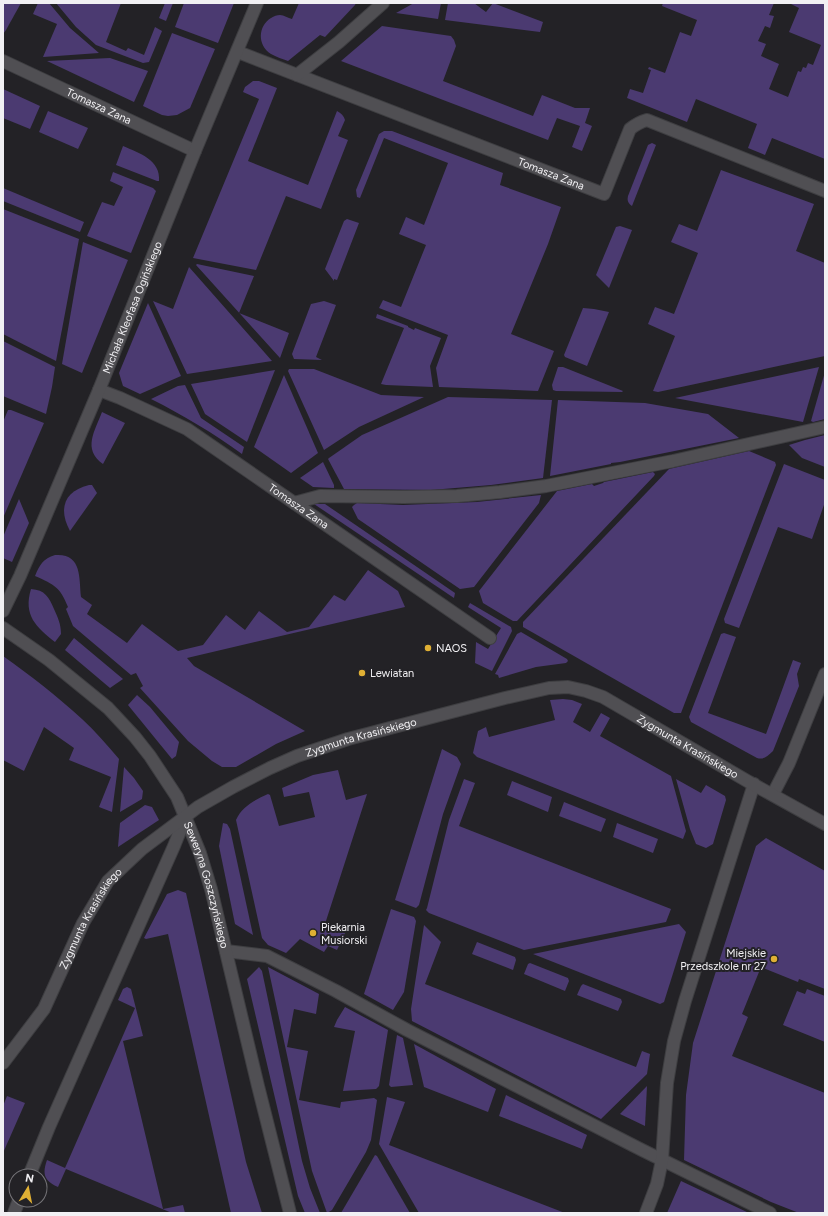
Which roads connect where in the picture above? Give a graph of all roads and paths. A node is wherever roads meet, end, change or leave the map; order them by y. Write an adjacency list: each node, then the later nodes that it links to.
1 (257, 3): 3 (street, Michała Kleofasa Ogińskiego)
2 (383, 3): 5 (street)
3 (238, 52): 5 (street, Tomasza Zana); 6 (street, Michała Kleofasa Ogińskiego)
4 (3, 61): 6 (street, Tomasza Zana)
5 (297, 75): 7 (street, Tomasza Zana)
6 (195, 151): 8 (street, Michała Kleofasa Ogińskiego)
7 (825, 191)
8 (99, 390): 10 (street, Tomasza Zana); 11 (street, Michała Kleofasa Ogińskiego)
9 (825, 427): 10 (street)
10 (294, 503): 13 (street, Tomasza Zana)
11 (3, 611)
12 (3, 628): 17 (street, Seweryna Goszczyńskiego)
13 (490, 638)
14 (825, 674): 16 (street)
15 (754, 784): 16 (street, Zygmunta Krasińskiego); 17 (street, Zygmunta Krasińskiego); 21 (street)
16 (773, 794): 18 (street, Zygmunta Krasińskiego)
17 (186, 816): 19 (street, Seweryna Goszczyńskiego); 20 (street, Zygmunta Krasińskiego); 22 (street)
18 (825, 824)
19 (226, 951): 21 (street); 23 (street, Seweryna Goszczyńskiego)
20 (5, 1055)
21 (662, 1160): 24 (street); 25 (street)
22 (32, 1168)
23 (290, 1213)
24 (646, 1213)
25 (770, 1213)

